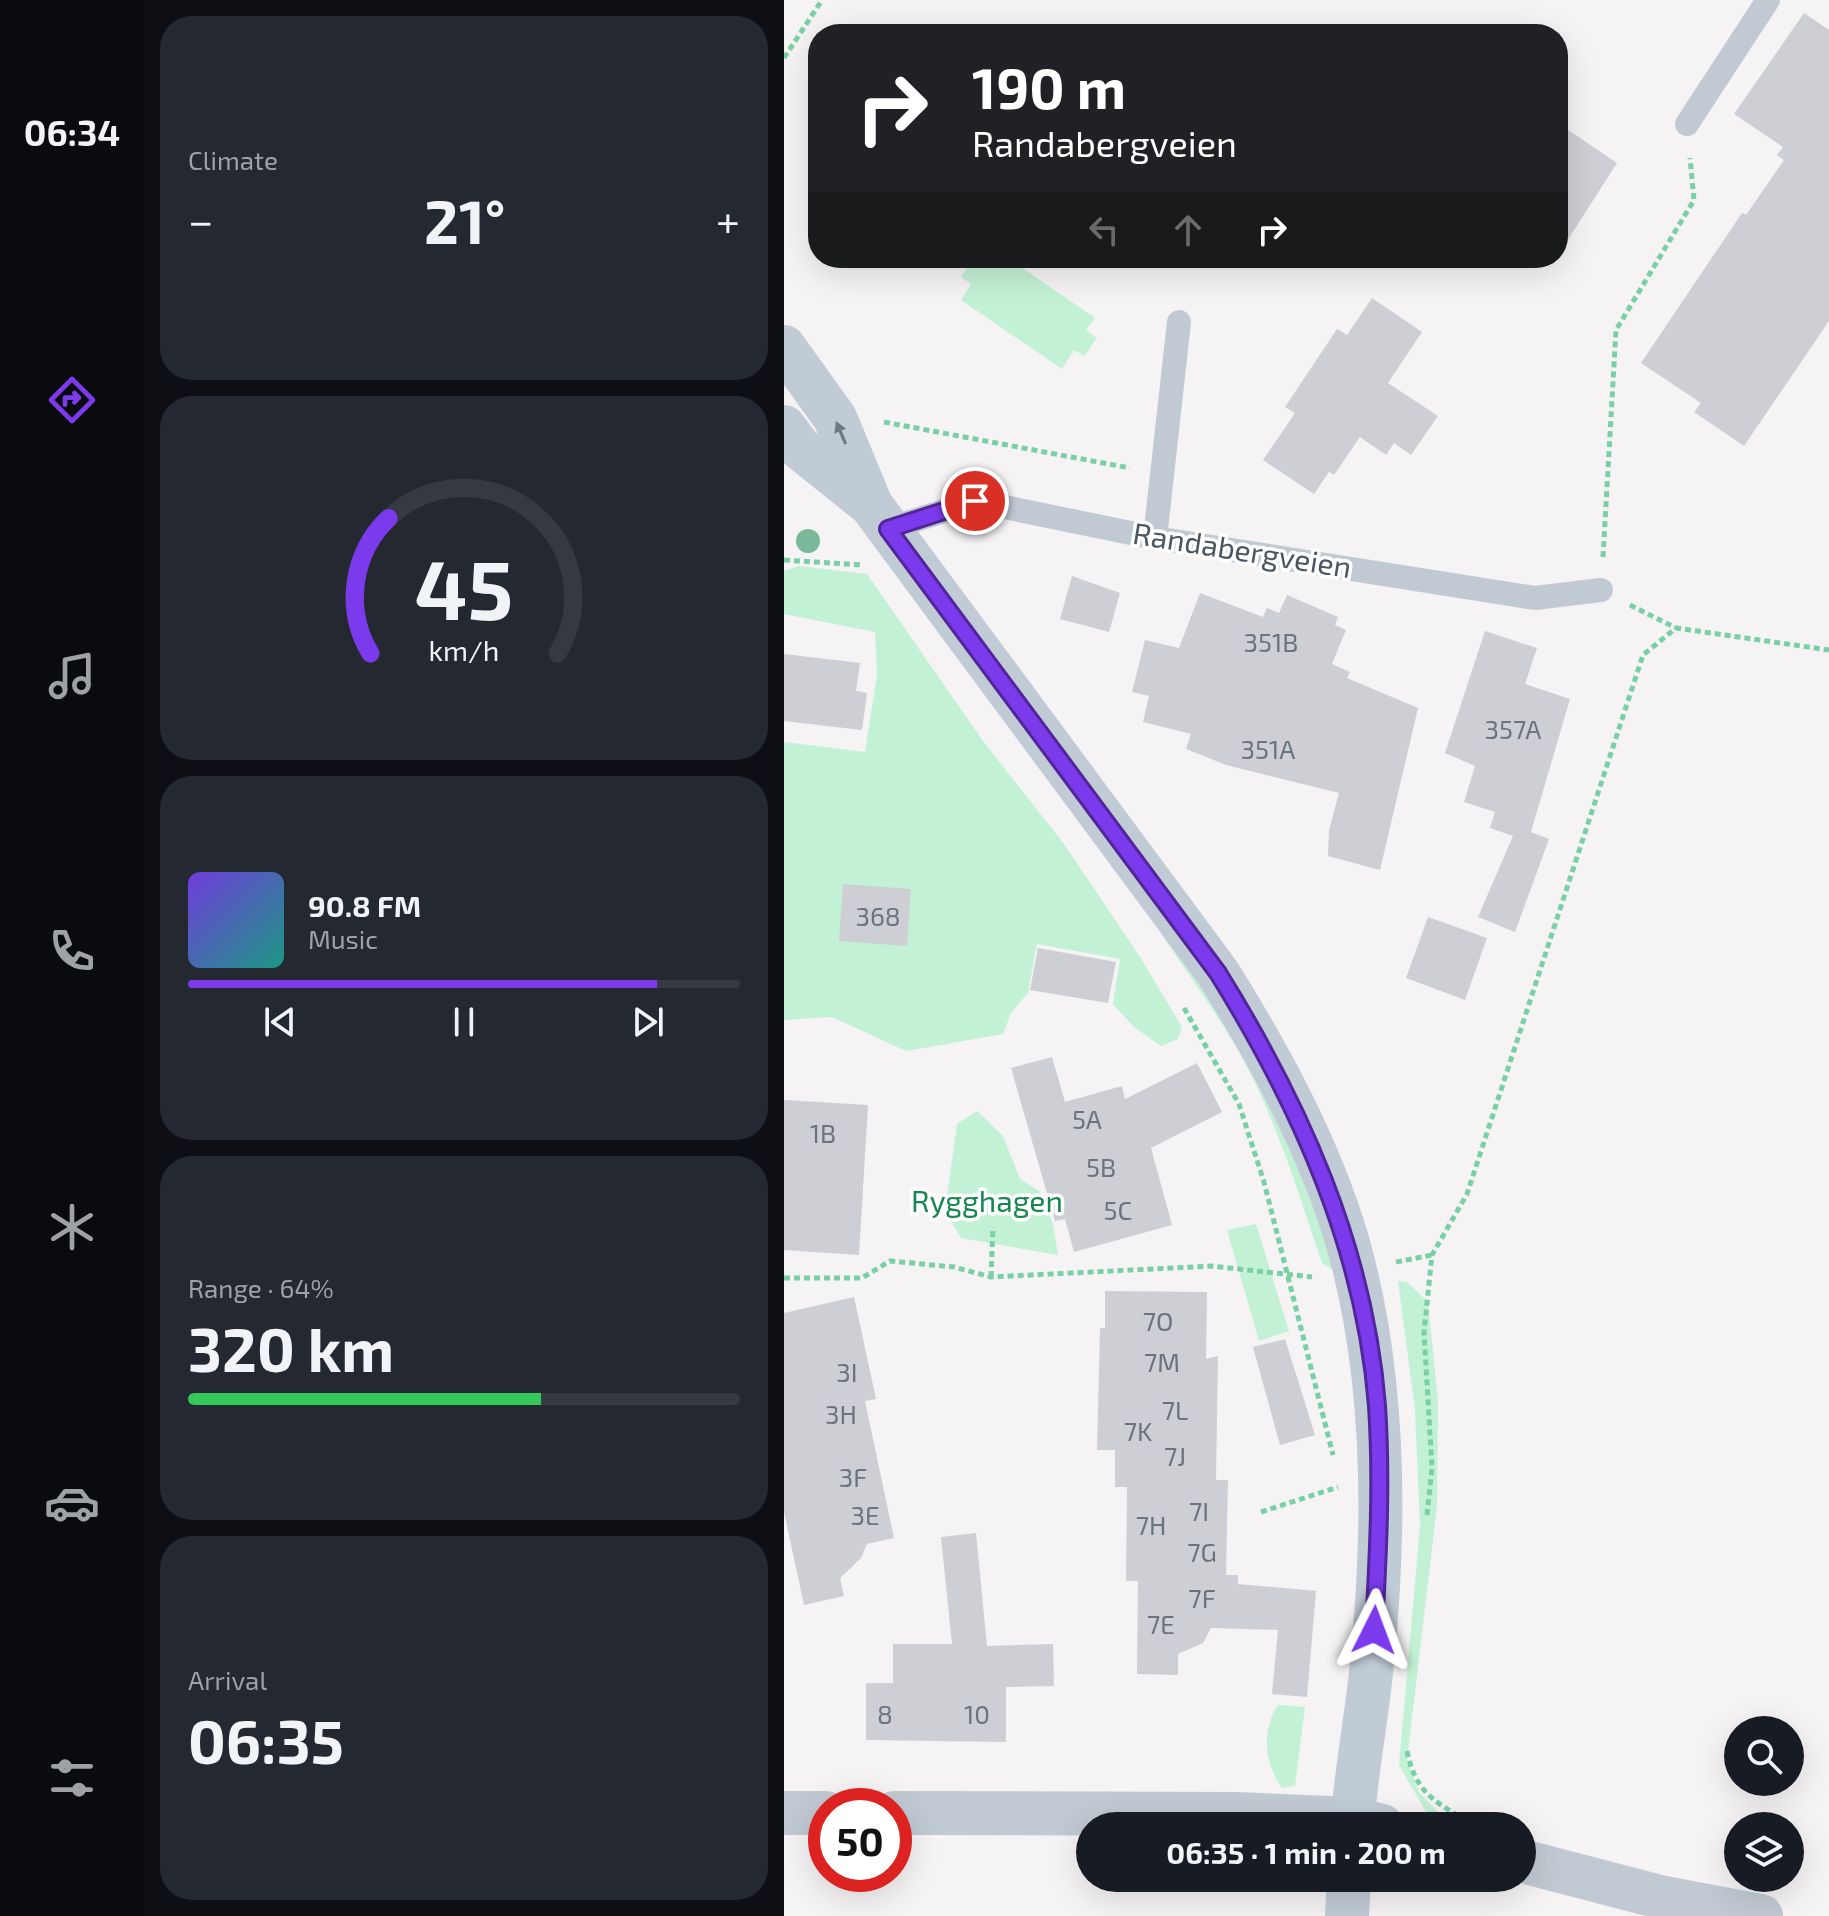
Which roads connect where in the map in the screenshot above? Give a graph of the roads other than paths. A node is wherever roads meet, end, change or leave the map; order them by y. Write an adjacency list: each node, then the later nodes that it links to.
1 (1768, 0): 2 (lane)
2 (1687, 124)
3 (1179, 322): 7 (lane)
4 (784, 347): 6 (main road, one-way to 4)
5 (784, 427): 6 (main road)
6 (877, 533): 7 (lane, Randabergveien); 9 (main road)
7 (1155, 538): 8 (lane, Randabergveien)
8 (1601, 590)
9 (1363, 1812)
10 (784, 1813): 11 (street)
11 (808, 1813)
12 (912, 1813): 13 (street)
13 (1076, 1814)
14 (1536, 1865): 17 (street)
15 (1348, 1892): 16 (main road)
16 (1347, 1916)
17 (1761, 1916)

